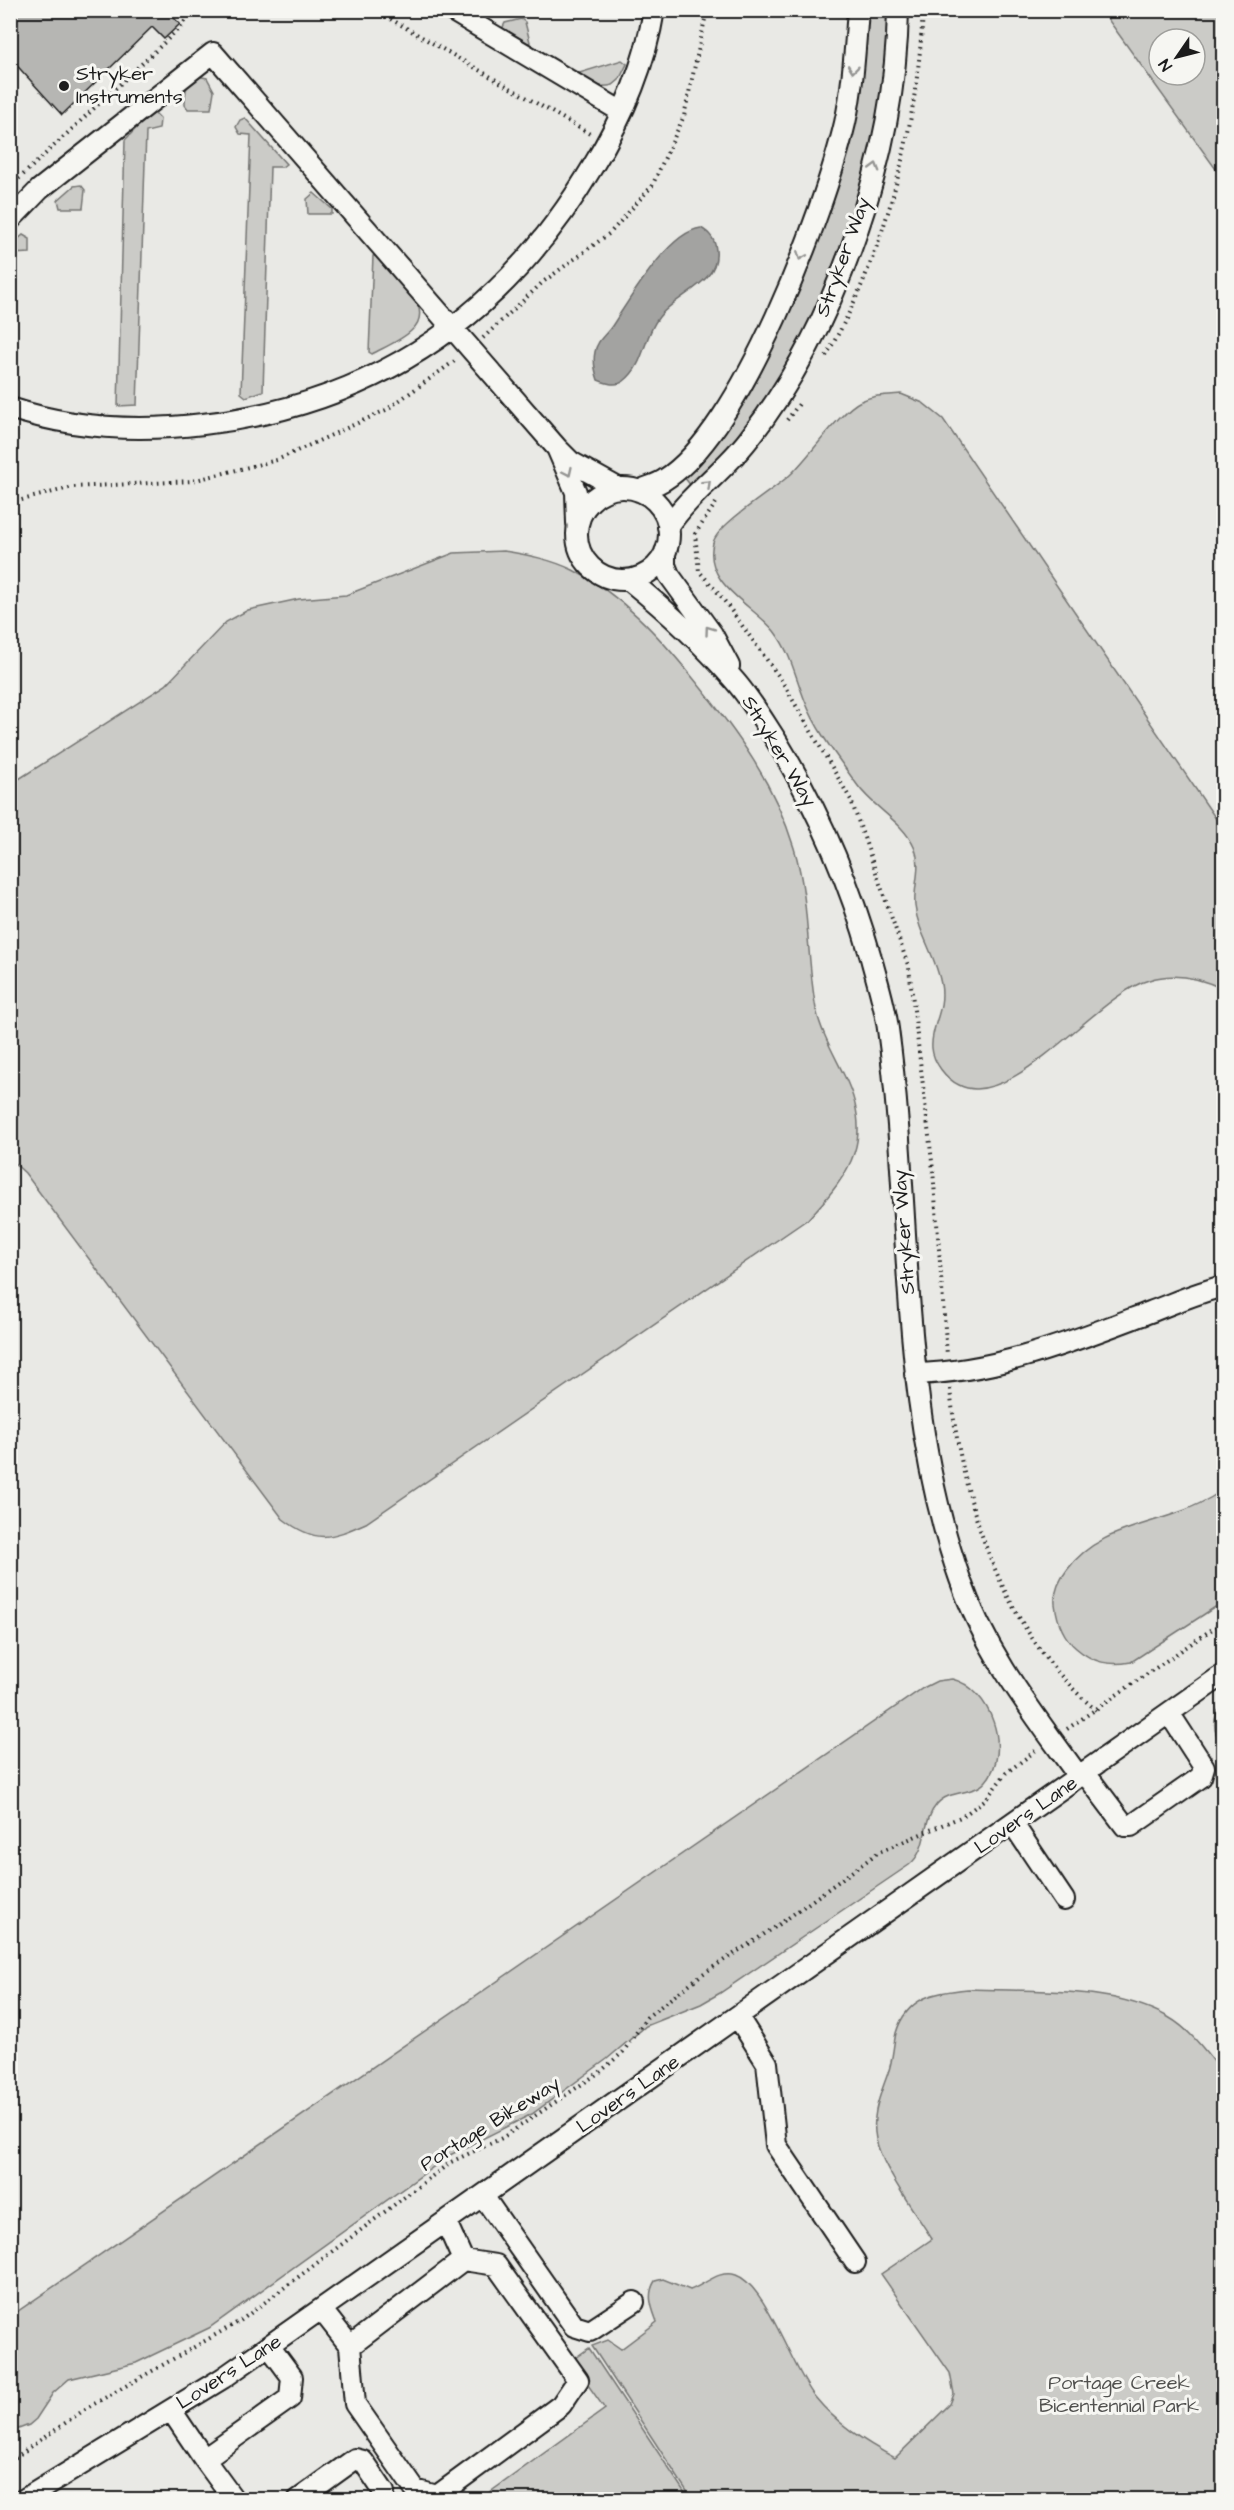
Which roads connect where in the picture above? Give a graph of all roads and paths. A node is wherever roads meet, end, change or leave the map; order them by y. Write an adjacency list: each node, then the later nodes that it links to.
1 (191, 10): 10 (path)
2 (375, 10): 9 (path)
3 (451, 10): 8 (street)
4 (654, 10): 8 (street)
5 (858, 10): 19 (street, Stryker Way, one-way to 19)
6 (898, 10): 22 (street, Stryker Way, one-way to 6)
7 (923, 10): 13 (path)
8 (622, 112): 9 (street)
9 (606, 143): 12 (street)
10 (10, 187)
11 (10, 220): 12 (street)
12 (452, 330): 15 (street); 17 (street)
13 (821, 365)
14 (805, 394): 16 (path)
15 (10, 408)
16 (787, 421)
17 (557, 448): 18 (street); 21 (street, Stryker Way, one-way to 21)
18 (618, 488): 19 (street); 21 (street)
19 (639, 491): 22 (street)
20 (719, 497): 27 (path)
21 (577, 524): 24 (street, Stryker Way)
22 (668, 527): 23 (street, Stryker Way)
23 (665, 552): 24 (street); 25 (street, Stryker Way, one-way to 23)
24 (628, 580): 25 (street, Stryker Way)
25 (736, 682): 28 (street, Stryker Way)
26 (1224, 1286): 27 (street)
27 (949, 1373): 28 (street); 31 (path)
28 (915, 1374): 35 (street, Stryker Way)
29 (1224, 1621): 31 (path)
30 (1224, 1674): 32 (street, Lovers Lane)
31 (1096, 1710): 33 (path)
32 (1169, 1713): 35 (street, Lovers Lane); 35 (street, Stryker Way)
33 (1088, 1715)
34 (1028, 1756): 49 (path, Portage Bikeway)
35 (1082, 1775): 36 (street, Lovers Lane)
36 (1013, 1824): 37 (street); 38 (street, Lovers Lane)
37 (1064, 1900)
38 (738, 2017): 39 (street, Lovers Lane); 42 (street)
39 (483, 2196): 40 (street, Lovers Lane); 43 (street)
40 (446, 2222): 41 (street); 44 (street, Lovers Lane)
41 (463, 2260): 46 (street); 46 (street)
42 (855, 2262)
43 (634, 2302)
44 (321, 2309): 45 (street, Lovers Lane); 46 (street)
45 (269, 2346): 47 (street, Lovers Lane); 48 (street)
46 (350, 2346)
47 (171, 2410): 48 (street); 50 (street, Lovers Lane)
48 (204, 2459): 51 (street)
49 (10, 2461)
50 (35, 2496)
51 (234, 2499)
52 (298, 2499): 53 (street)
53 (384, 2499)

